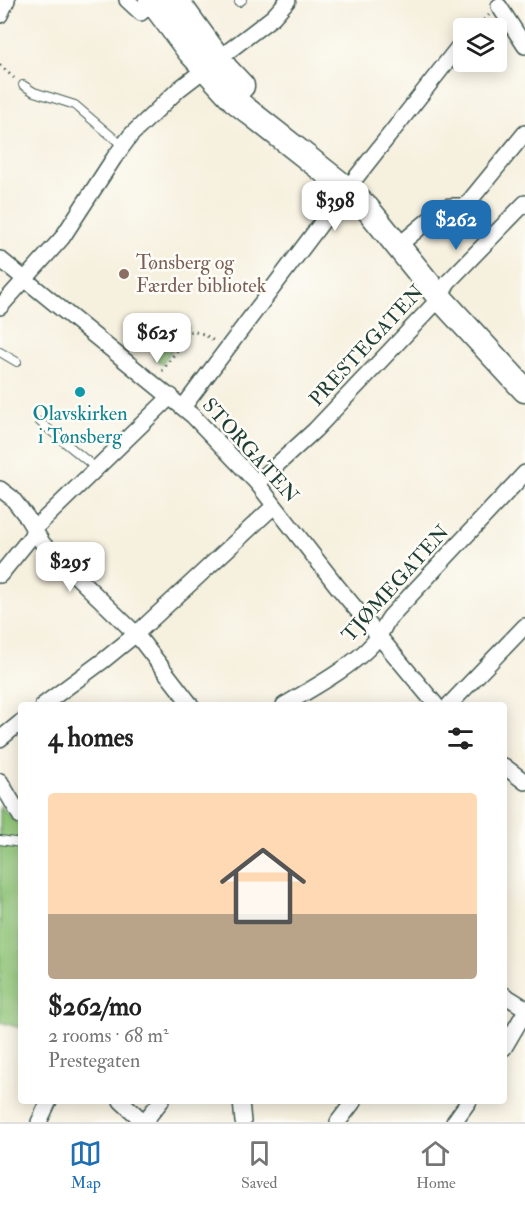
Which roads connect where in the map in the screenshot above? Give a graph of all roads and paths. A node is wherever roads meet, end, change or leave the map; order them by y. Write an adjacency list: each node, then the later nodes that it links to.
1 (7, 0): 7 (street)
2 (127, 0): 6 (street)
3 (176, 0): 10 (main road)
4 (288, 0): 10 (street)
5 (499, 6): 8 (street)
6 (146, 7): 10 (main road)
7 (0, 15)
8 (525, 46)
9 (453, 54): 15 (street)
10 (212, 63): 14 (street); 15 (main road)
11 (0, 65): 12 (path)
12 (23, 85): 14 (lane)
13 (525, 133): 17 (street)
14 (123, 146): 19 (street)
15 (352, 183): 17 (main road); 29 (street)
16 (525, 203): 20 (street, PRESTEGATEN)
17 (404, 241): 20 (main road)
18 (0, 259): 19 (street, STORGATEN)
19 (25, 279): 21 (street); 26 (street, STORGATEN)
20 (444, 290): 25 (main road); 27 (main road); 33 (street, PRESTEGATEN)
21 (0, 307)
22 (210, 338): 26 (path)
23 (0, 352): 24 (lane)
24 (17, 362)
25 (525, 374)
26 (155, 384): 28 (street, STORGATEN)
27 (525, 390)
28 (171, 396): 29 (street, STORGATEN); 31 (street)
29 (184, 406): 33 (street, STORGATEN)
30 (40, 422): 31 (lane)
31 (97, 469): 36 (street)
32 (525, 473): 40 (street, TJØMEGATEN)
33 (257, 483): 35 (street, STORGATEN)
34 (0, 489): 36 (street)
35 (274, 506): 39 (street); 40 (street, STORGATEN)
36 (34, 529): 37 (street); 39 (street)
37 (0, 575)
38 (525, 626): 45 (street)
39 (136, 634): 41 (street); 42 (street)
40 (378, 637): 43 (street, TJØMEGATEN); 44 (street, STORGATEN)
41 (47, 702)
42 (189, 702)
43 (289, 702)
44 (433, 702)
45 (452, 702)
46 (18, 724): 47 (street)
47 (0, 739)
48 (507, 768): 50 (street)
49 (0, 781): 51 (street)
50 (525, 782)
51 (18, 812)
52 (0, 840): 53 (lane)
53 (18, 843)
54 (507, 997): 55 (street)
55 (525, 1008)
56 (525, 1012): 57 (street)
57 (507, 1043)
58 (48, 1104): 64 (street)
59 (124, 1104): 60 (street)
60 (159, 1104)
61 (241, 1104): 65 (street)
62 (352, 1104): 66 (street)
63 (467, 1104): 67 (street)
64 (39, 1122)
65 (243, 1122)
66 (338, 1122)
67 (454, 1122)

